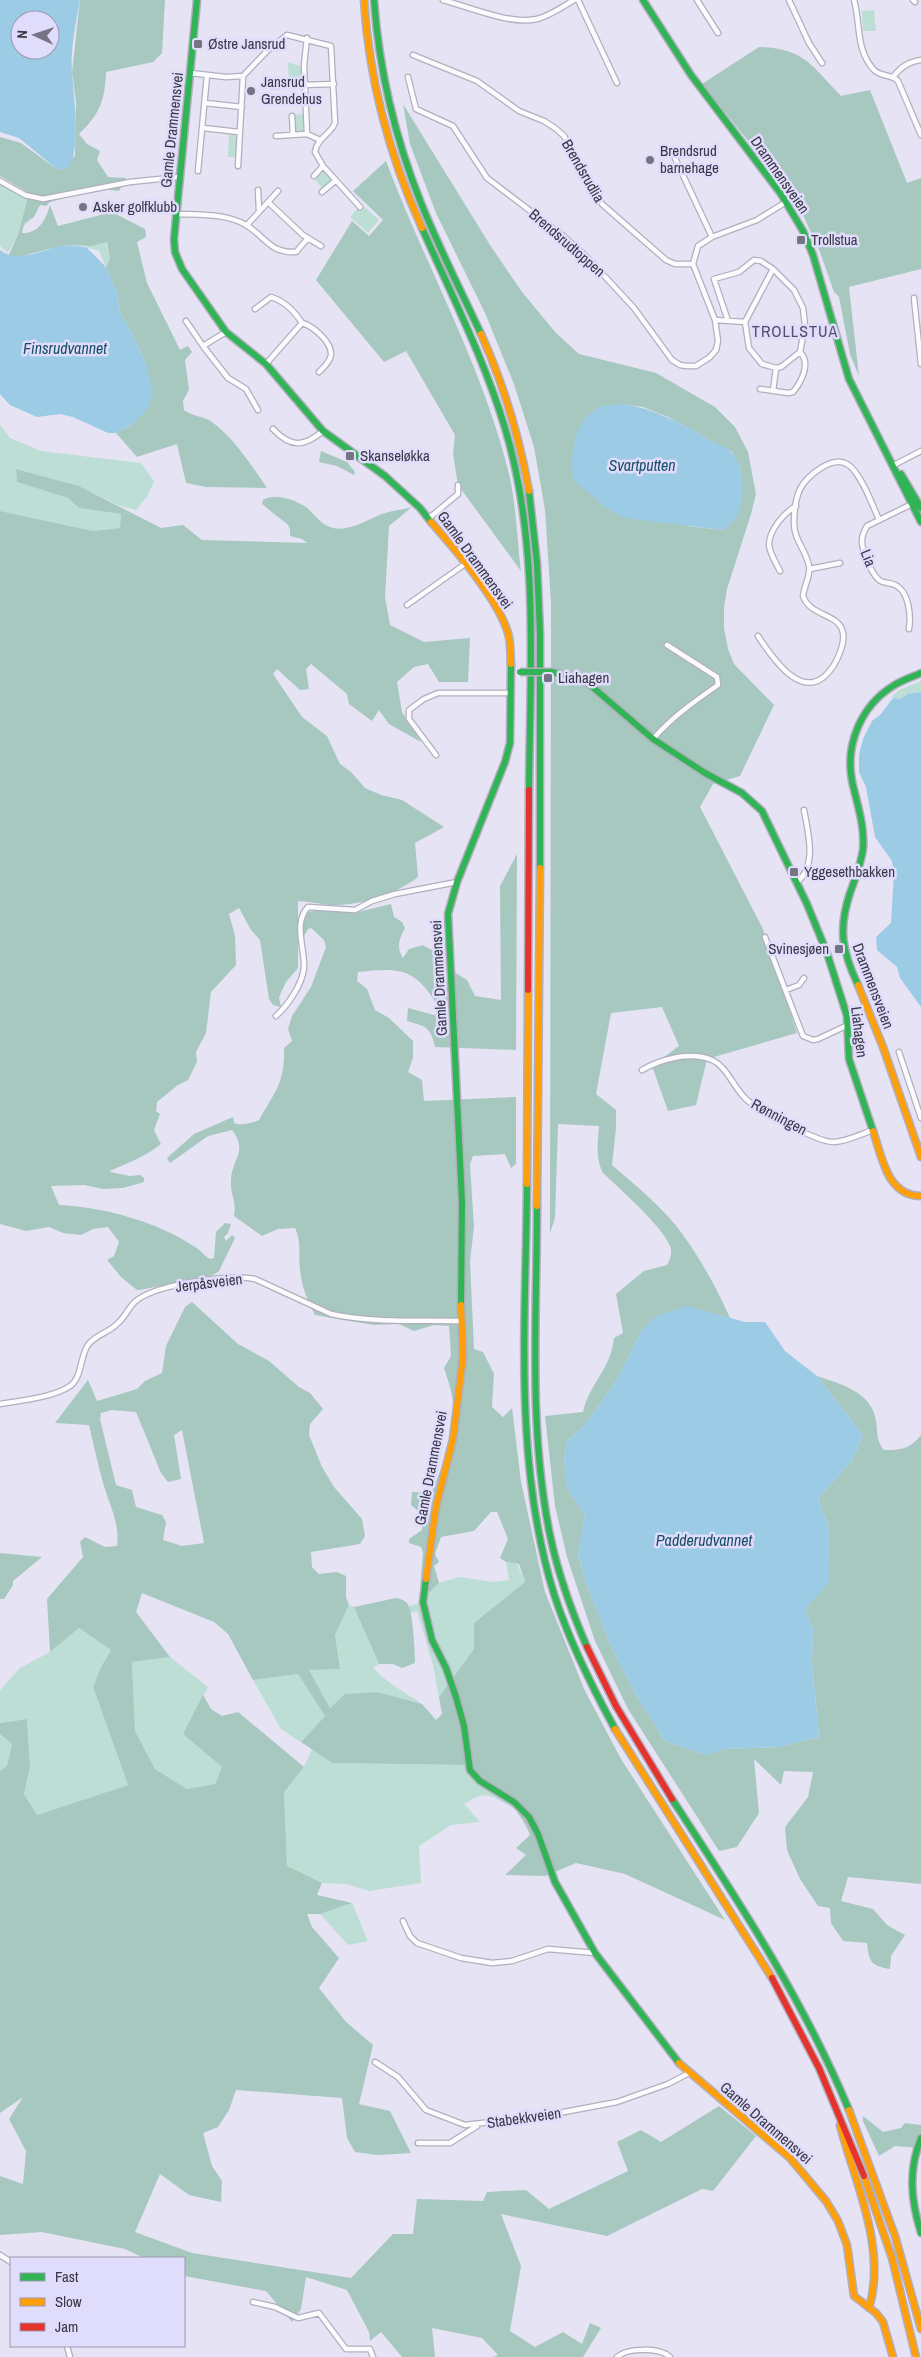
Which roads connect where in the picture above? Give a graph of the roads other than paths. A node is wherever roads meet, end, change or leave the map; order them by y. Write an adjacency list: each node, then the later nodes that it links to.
1 (197, 0): 16 (main road, Gamle Drammensvei)
2 (364, 0): 119 (main road)
3 (374, 0): 126 (main road)
4 (443, 0): 5 (street)
5 (574, 0)
6 (578, 0): 21 (street)
7 (643, 0): 47 (main road, Drammensveien)
8 (697, 0): 11 (street)
9 (789, 0): 15 (street)
10 (854, 0): 20 (street)
11 (718, 33)
12 (307, 38): 18 (street); 22 (street); 23 (street)
13 (413, 55): 55 (street, Brendsrudlia)
14 (921, 60): 20 (street)
15 (822, 63)
16 (190, 73): 17 (street); 40 (main road, Gamle Drammensvei)
17 (207, 76): 18 (street); 25 (street)
18 (243, 76): 26 (street)
19 (408, 77): 59 (street, Brendsrudtoppen)
20 (893, 77): 32 (street)
21 (617, 83)
22 (306, 84): 23 (street); 24 (street); 30 (street)
23 (334, 84): 34 (street)
24 (272, 86)
25 (205, 103): 26 (street); 28 (street)
26 (242, 107): 29 (street)
27 (292, 116): 31 (street)
28 (203, 128): 29 (street); 38 (street)
29 (238, 132): 36 (street)
30 (307, 134): 31 (street); 34 (street)
31 (293, 135): 33 (street)
32 (921, 135)
33 (276, 136)
34 (320, 140): 37 (street)
35 (674, 156): 52 (street)
36 (238, 166)
37 (323, 166): 39 (street); 41 (street)
38 (198, 170)
39 (314, 176)
40 (180, 177): 42 (street); 50 (main road, Gamle Drammensvei)
41 (335, 180): 45 (street); 48 (street)
42 (0, 181)
43 (258, 190): 49 (street)
44 (278, 191): 46 (street)
45 (322, 192)
46 (268, 202): 49 (street); 53 (street)
47 (786, 202): 52 (street); 77 (main road, Drammensveien)
48 (360, 207)
49 (259, 212): 51 (street)
50 (176, 214): 51 (street); 64 (main road, Gamle Drammensvei)
51 (246, 225): 53 (street)
52 (712, 237): 55 (street)
53 (308, 238): 54 (street)
54 (322, 246)
55 (693, 264): 59 (street, Brendsrudtoppen)
56 (773, 269): 61 (street); 62 (street); 66 (street)
57 (914, 298): 68 (street)
58 (255, 309): 63 (street)
59 (714, 320): 61 (street)
60 (186, 321): 65 (street)
61 (728, 321): 62 (street)
62 (745, 322): 69 (street)
63 (302, 323): 67 (street); 70 (street)
64 (226, 332): 65 (street); 67 (main road, Gamle Drammensvei)
65 (203, 346): 73 (street)
66 (800, 352): 69 (street); 72 (street)
67 (266, 364): 75 (main road, Gamle Drammensvei)
68 (921, 364)
69 (776, 368): 72 (street)
70 (319, 372)
71 (760, 389): 72 (street)
72 (773, 391)
73 (258, 410)
74 (274, 429): 75 (street)
75 (323, 431): 82 (main road, Gamle Drammensvei)
76 (921, 451): 77 (street)
77 (894, 465): 79 (main road, Drammensveien)
78 (458, 486): 82 (street)
79 (915, 503): 81 (main road, Drammensveien); 83 (street, Lia); 84 (main road, Drammensveien)
80 (796, 506): 83 (street); 87 (street); 88 (street)
81 (921, 508)
82 (429, 518): 86 (main road, Gamle Drammensvei)
83 (880, 520): 90 (street, Lia)
84 (921, 522)
85 (840, 563): 87 (street)
86 (465, 564): 89 (street); 93 (main road, Gamle Drammensvei)
87 (810, 569): 91 (street)
88 (780, 571)
89 (407, 605)
90 (909, 629)
91 (758, 636)
92 (667, 645): 96 (street)
93 (511, 672): 95 (main road, Gamle Drammensvei); 96 (main road, Liahagen, bridge)
94 (921, 673): 110 (main road, Drammensveien)
95 (511, 694): 97 (street); 99 (main road, Gamle Drammensvei)
96 (653, 739): 100 (main road, Liahagen)
97 (436, 755)
98 (804, 810): 100 (street)
99 (457, 882): 104 (street); 113 (main road, Gamle Drammensvei)
100 (796, 883): 105 (main road, Liahagen)
101 (766, 937): 103 (street)
102 (804, 978): 103 (street)
103 (786, 990): 105 (street)
104 (276, 1016)
105 (848, 1025): 109 (main road, Liahagen)
106 (899, 1052): 108 (street)
107 (642, 1070): 109 (street, Rønningen)
108 (921, 1118)
109 (873, 1130): 112 (main road, Liahagen)
110 (918, 1141): 111 (main road, Drammensveien)
111 (921, 1157)
112 (921, 1196)
113 (461, 1321): 114 (street, Jerpåsveien); 116 (main road, Gamle Drammensvei)
114 (0, 1404)
115 (403, 1921): 116 (street)
116 (595, 1953): 118 (main road, Gamle Drammensvei)
117 (375, 2062): 120 (street, Stabekkveien)
118 (689, 2073): 120 (street, Stabekkveien); 125 (main road, Gamle Drammensvei)
119 (835, 2104): 125 (main road); 131 (main road)
120 (483, 2123): 122 (street)
121 (921, 2138): 123 (main road)
122 (418, 2143)
123 (921, 2233)
124 (253, 2302): 127 (street)
125 (869, 2308): 130 (main road, Gamle Drammensvei)
126 (921, 2329)
127 (373, 2357)
128 (617, 2357): 129 (street)
129 (670, 2357)
130 (893, 2357)
131 (916, 2357)

